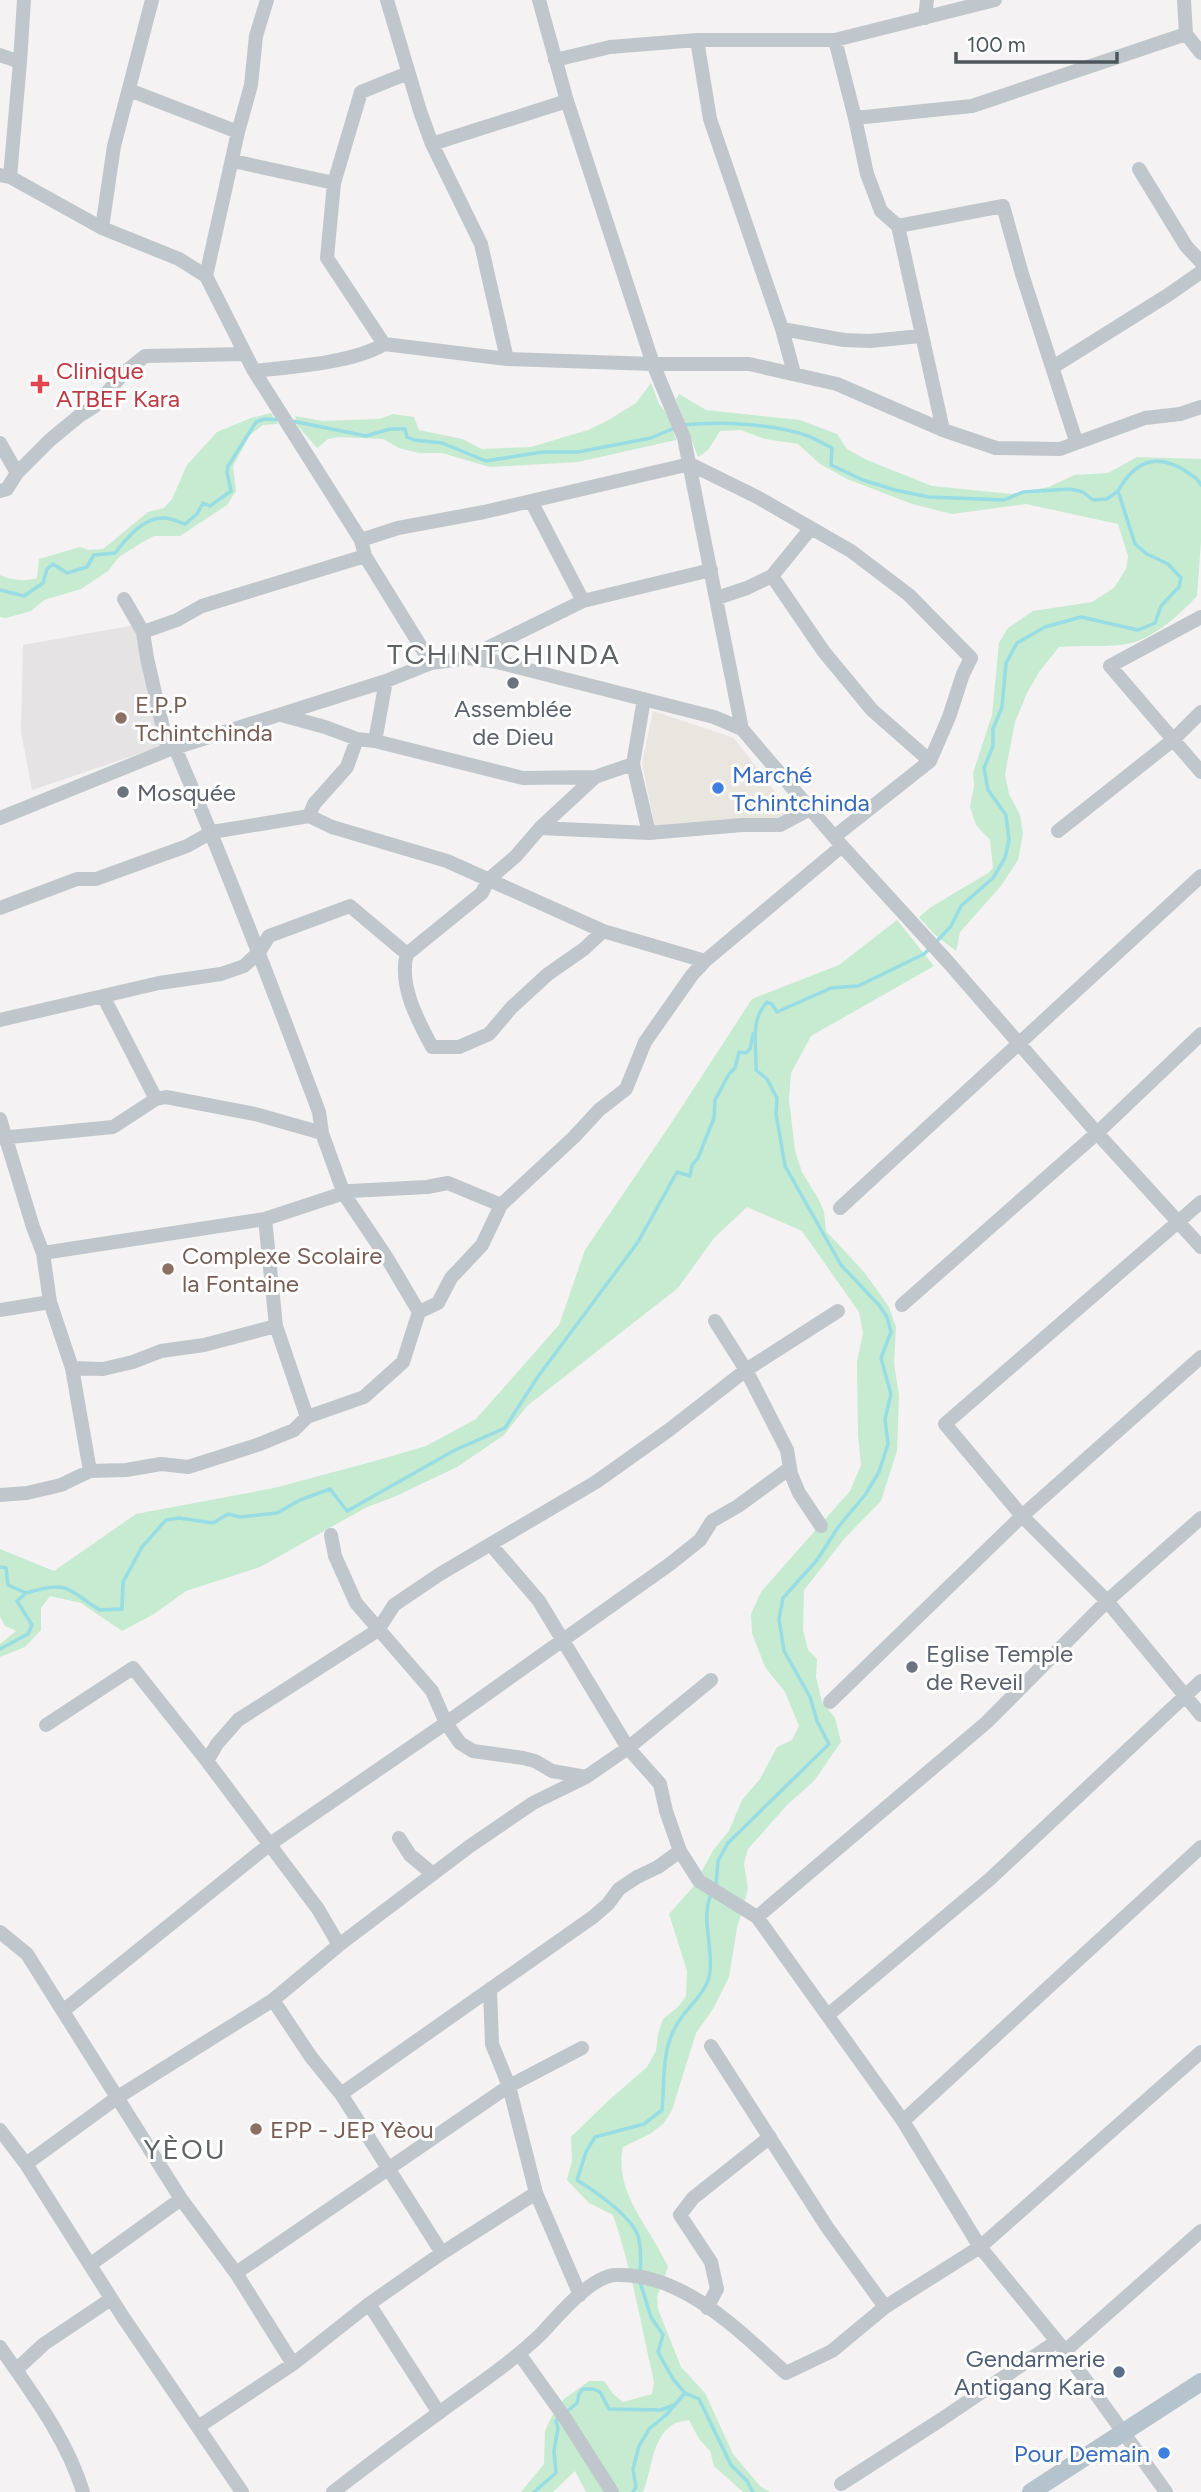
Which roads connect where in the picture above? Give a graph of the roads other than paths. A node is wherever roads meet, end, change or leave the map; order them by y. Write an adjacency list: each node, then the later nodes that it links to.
1 (24, 0): 16 (street)
2 (152, 0): 18 (street)
3 (267, 0): 21 (street)
4 (387, 0): 17 (street)
5 (538, 0): 15 (street)
6 (928, 0): 9 (street)
7 (995, 0): 9 (street)
8 (1184, 0): 10 (street)
9 (925, 18): 12 (street)
10 (1186, 34): 13 (street); 20 (street)
11 (697, 40): 12 (street); 15 (street); 32 (street)
12 (835, 40): 20 (street)
13 (1201, 53)
14 (0, 55): 16 (street)
15 (555, 60): 19 (street)
16 (20, 62): 25 (street)
17 (408, 73): 22 (street); 26 (street)
18 (128, 90): 21 (street); 28 (street)
19 (567, 101): 22 (street); 37 (street)
20 (855, 118): 27 (street)
21 (238, 132): 23 (street)
22 (432, 145): 36 (street)
23 (233, 161): 26 (street); 31 (street)
24 (1139, 169): 29 (street)
25 (5, 176): 28 (street)
26 (334, 183): 34 (street)
27 (898, 226): 33 (street); 38 (street)
28 (102, 228): 31 (street)
29 (1201, 262)
30 (1201, 272): 38 (street)
31 (206, 275): 35 (street)
32 (782, 330): 33 (street); 40 (street)
33 (921, 336): 42 (street)
34 (384, 344): 36 (street); 39 (street)
35 (245, 354): 39 (street); 46 (street)
36 (507, 359): 37 (street)
37 (653, 364): 40 (street); 45 (street)
38 (1053, 366): 43 (street)
39 (254, 371): 50 (street)
40 (794, 373): 42 (street)
41 (1201, 407): 43 (street)
42 (943, 430): 43 (street)
43 (1076, 441)
44 (0, 443): 46 (street)
45 (690, 464): 48 (street); 49 (street); 52 (street)
46 (17, 473): 47 (street)
47 (0, 491)
48 (531, 500): 50 (street); 56 (street)
49 (811, 528): 53 (street); 70 (street)
50 (361, 540): 51 (street)
51 (365, 556): 58 (street); 60 (street)
52 (711, 570): 54 (street); 56 (street)
53 (772, 576): 54 (street); 70 (street)
54 (717, 598): 65 (street)
55 (124, 599): 58 (street)
56 (583, 601): 59 (street)
57 (1201, 617): 67 (street)
58 (143, 632): 69 (street)
59 (468, 658): 60 (street); 62 (street)
60 (430, 663): 61 (street)
61 (386, 681): 64 (street); 68 (street)
62 (644, 699): 65 (street); 71 (street)
63 (1201, 712): 67 (street)
64 (281, 715): 66 (street); 69 (street)
65 (742, 729): 74 (street)
66 (357, 739): 68 (street); 75 (street)
67 (1173, 740): 72 (street); 78 (street)
68 (375, 741): 73 (street)
69 (172, 749): 76 (street); 79 (street)
70 (930, 761): 81 (street)
71 (633, 764): 73 (street); 80 (street)
72 (1201, 772)
73 (595, 777): 77 (street)
74 (810, 809): 80 (street); 81 (street)
75 (309, 816): 79 (street); 83 (street)
76 (0, 818)
77 (540, 828): 80 (street); 83 (street)
78 (1058, 831)
79 (212, 832): 84 (street); 86 (street)
80 (649, 833)
81 (838, 842): 88 (street); 92 (street)
82 (1201, 876): 92 (street)
83 (488, 880): 85 (street); 87 (street)
84 (0, 908)
85 (603, 931): 87 (street); 88 (street)
86 (259, 952): 87 (street); 89 (street); 95 (street)
87 (407, 954)
88 (705, 961): 100 (street)
89 (103, 996): 90 (street); 93 (street)
90 (0, 1020)
91 (1201, 1034): 96 (street)
92 (1019, 1042): 96 (street); 101 (street)
93 (156, 1099): 95 (street); 97 (street)
94 (0, 1119): 97 (street)
95 (323, 1133): 98 (street)
96 (1097, 1133): 103 (street); 107 (street)
97 (2, 1138): 105 (street)
98 (344, 1194): 100 (street); 102 (street); 110 (street)
99 (1201, 1202): 103 (street)
100 (501, 1205): 110 (street)
101 (839, 1208)
102 (265, 1219): 105 (street); 112 (street)
103 (1178, 1223): 104 (street); 120 (street)
104 (1201, 1247)
105 (43, 1253): 106 (street)
106 (50, 1302): 108 (street); 114 (street)
107 (902, 1304)
108 (0, 1310)
109 (838, 1311): 115 (street)
110 (419, 1312): 116 (street)
111 (715, 1321): 115 (street)
112 (276, 1326): 114 (street); 116 (street)
113 (1201, 1357): 120 (street)
114 (72, 1368): 118 (street)
115 (746, 1370): 117 (street); 124 (street)
116 (307, 1417): 118 (street)
117 (790, 1468): 122 (street); 127 (street)
118 (90, 1471): 119 (street)
119 (0, 1495)
120 (1022, 1516): 125 (street); 131 (street)
121 (1201, 1518): 125 (street)
122 (821, 1526)
123 (331, 1535): 126 (street)
124 (491, 1545): 126 (street); 127 (street)
125 (1107, 1601): 130 (street); 143 (street)
126 (378, 1630): 133 (street); 136 (street)
127 (562, 1641): 133 (street); 135 (street)
128 (711, 1680): 135 (street)
129 (1201, 1681): 130 (street)
130 (1185, 1695): 132 (street); 149 (street)
131 (830, 1702)
132 (1201, 1715)
133 (446, 1723): 137 (street); 139 (street)
134 (46, 1725): 136 (street)
135 (628, 1748): 137 (street); 141 (street)
136 (207, 1761): 139 (street)
137 (586, 1777): 142 (street)
138 (399, 1838): 142 (street)
139 (270, 1844): 145 (street); 148 (street)
140 (1201, 1847): 156 (street)
141 (680, 1851): 143 (street); 146 (street)
142 (433, 1874): 145 (street)
143 (757, 1917): 149 (street)
144 (0, 1931): 148 (street)
145 (339, 1945): 147 (street)
146 (490, 1989): 153 (street); 154 (street)
147 (273, 2000): 154 (street); 155 (street)
148 (63, 2011): 155 (street)
149 (828, 2015): 156 (street)
150 (711, 2046): 158 (street)
151 (582, 2048): 153 (street)
152 (1201, 2052): 164 (street)
153 (509, 2086): 160 (street); 161 (street)
154 (341, 2094): 160 (street)
155 (117, 2097): 159 (street); 162 (street)
156 (904, 2122): 164 (street)
157 (0, 2130): 159 (street)
158 (770, 2137): 171 (street); 172 (street)
159 (26, 2164): 166 (street)
160 (388, 2171): 165 (street); 167 (street)
161 (537, 2193): 165 (street); 168 (street)
162 (181, 2199): 166 (street); 167 (street)
163 (1201, 2231): 173 (street)
164 (980, 2246): 171 (street); 173 (street)
165 (442, 2253): 170 (street)
166 (91, 2264): 169 (street)
167 (236, 2273): 176 (street)
168 (580, 2295): 172 (street); 175 (street)
169 (111, 2299): 177 (street); 180 (street)
170 (369, 2304): 176 (street); 179 (street)
171 (885, 2307): 172 (street)
172 (707, 2308)
173 (1061, 2346): 181 (street); 182 (street)
174 (0, 2347): 177 (street)
175 (520, 2355): 179 (street); 186 (street)
176 (293, 2364): 180 (street)
177 (17, 2370): 183 (street)
178 (1201, 2382): 181 (main road)
179 (439, 2413): 185 (street)
180 (198, 2427): 184 (street)
181 (1124, 2431): 187 (main road); 188 (street)
182 (841, 2484)
183 (83, 2492)
184 (242, 2492)
185 (333, 2492)
186 (612, 2492)
187 (1031, 2492)
188 (1166, 2492)

